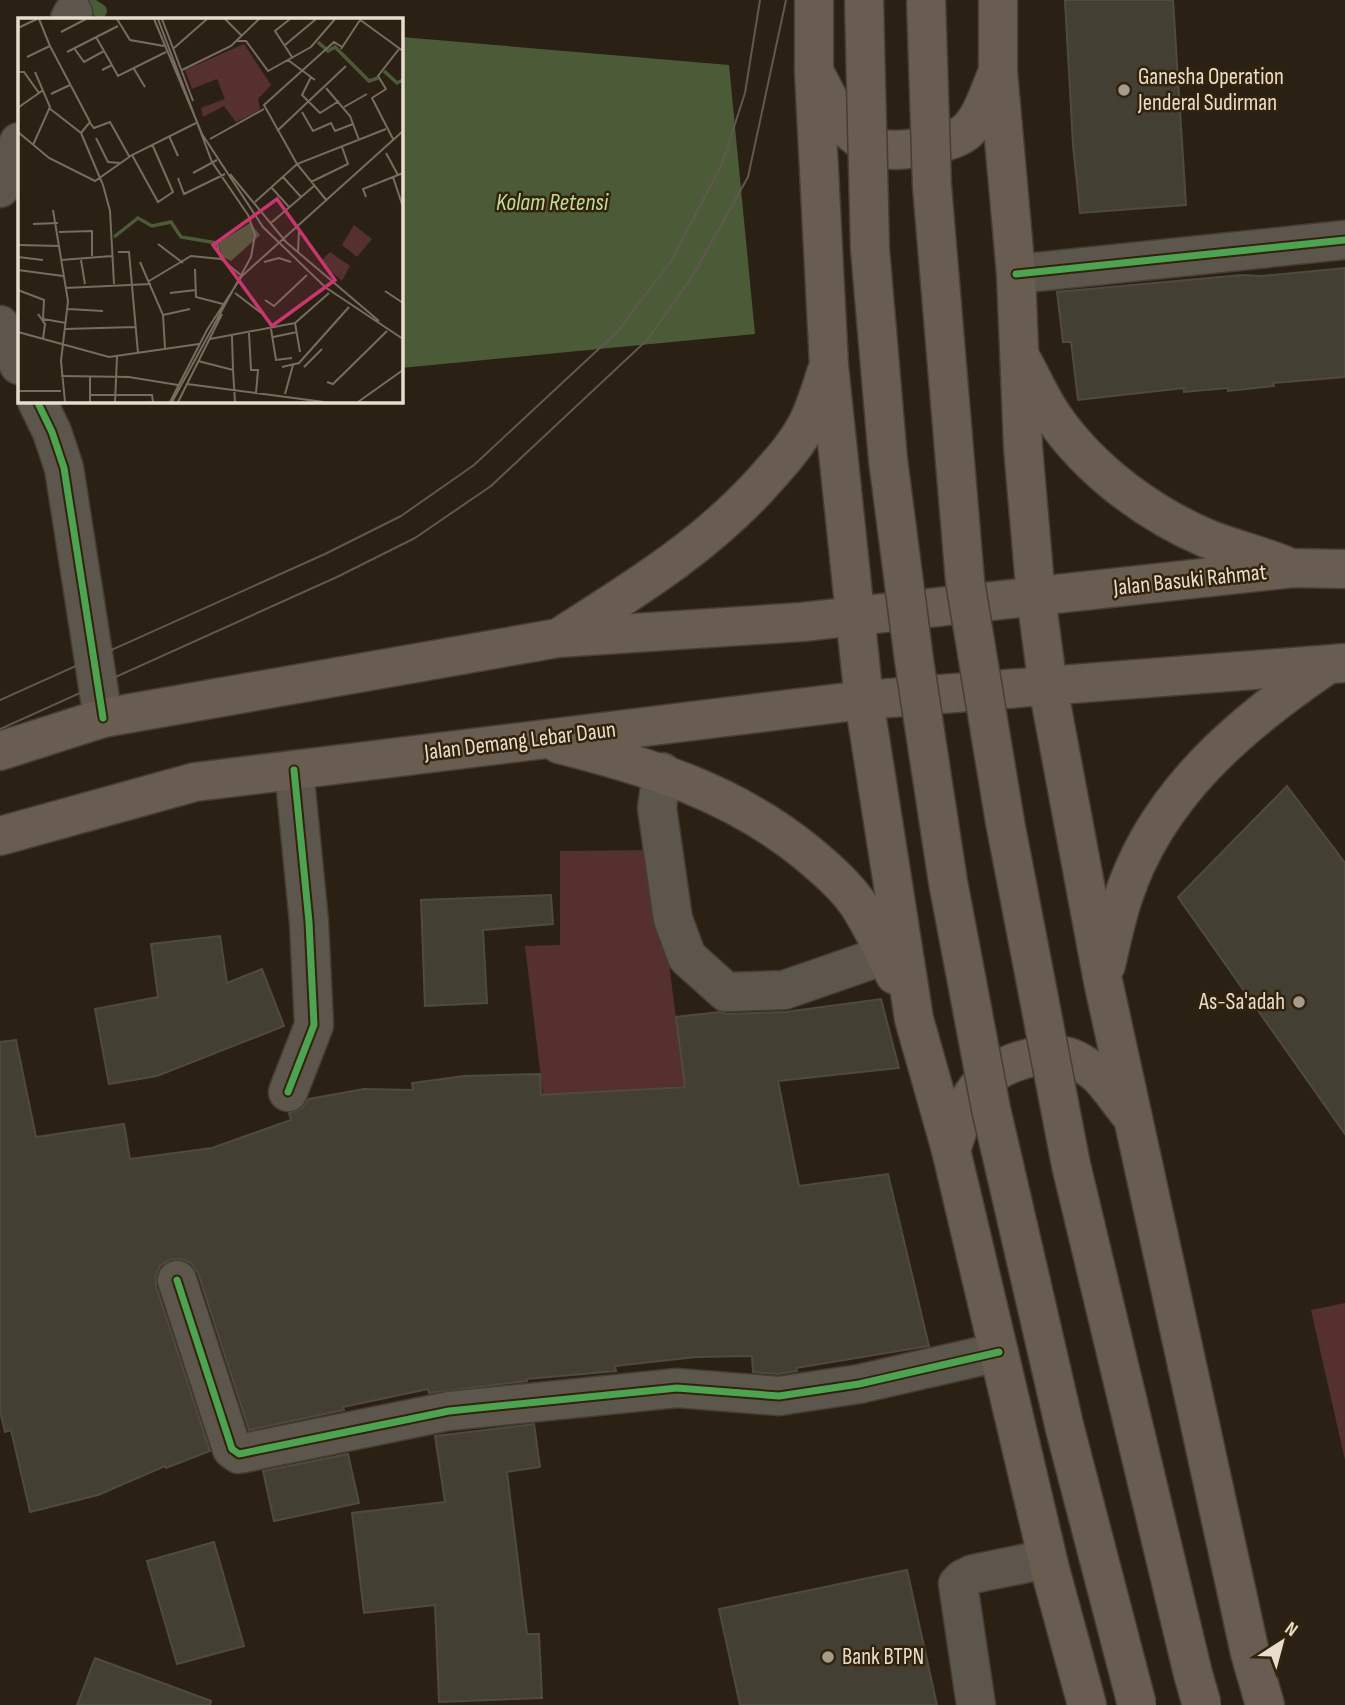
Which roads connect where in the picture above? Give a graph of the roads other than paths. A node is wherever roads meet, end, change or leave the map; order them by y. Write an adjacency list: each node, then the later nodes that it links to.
1 (814, 0): 5 (highway)
2 (864, 0): 41 (highway, bridge)
3 (926, 0): 42 (highway, bridge)
4 (998, 0): 6 (highway)
5 (814, 72): 6 (highway); 14 (highway)
6 (998, 72): 10 (highway)
7 (18, 144): 8 (street)
8 (0, 188)
9 (1345, 240): 10 (street)
10 (1016, 274): 12 (highway)
11 (0, 325): 13 (street)
12 (1019, 354): 16 (highway); 18 (highway)
13 (18, 363)
14 (829, 366): 19 (highway); 20 (highway)
15 (37, 402): 24 (street)
16 (1293, 568): 17 (highway, Jalan Basuki Rahmat); 18 (highway, Jalan Basuki Rahmat)
17 (1345, 569)
18 (1036, 597): 19 (highway); 22 (highway)
19 (855, 617): 20 (highway); 23 (highway)
20 (558, 638): 24 (highway)
21 (1337, 664): 22 (highway); 31 (highway)
22 (1048, 687): 23 (highway, Jalan Demang Lebar Daun); 31 (highway)
23 (864, 700): 25 (highway, Jalan Demang Lebar Daun); 32 (highway)
24 (103, 718): 26 (highway)
25 (535, 739): 27 (highway, Jalan Demang Lebar Daun); 28 (highway)
26 (0, 751)
27 (294, 770): 29 (highway, Jalan Demang Lebar Daun); 33 (street)
28 (662, 772): 30 (highway); 30 (street)
29 (0, 836)
30 (886, 955): 32 (highway)
31 (1103, 981): 34 (highway)
32 (914, 1019): 35 (highway)
33 (288, 1092)
34 (1132, 1117): 35 (highway); 43 (highway)
35 (951, 1150): 37 (highway)
36 (177, 1280): 37 (street)
37 (999, 1352): 38 (highway)
38 (1047, 1559): 39 (street); 40 (highway)
39 (976, 1705)
40 (1087, 1705)
41 (1137, 1705)
42 (1202, 1705)
43 (1265, 1705)

